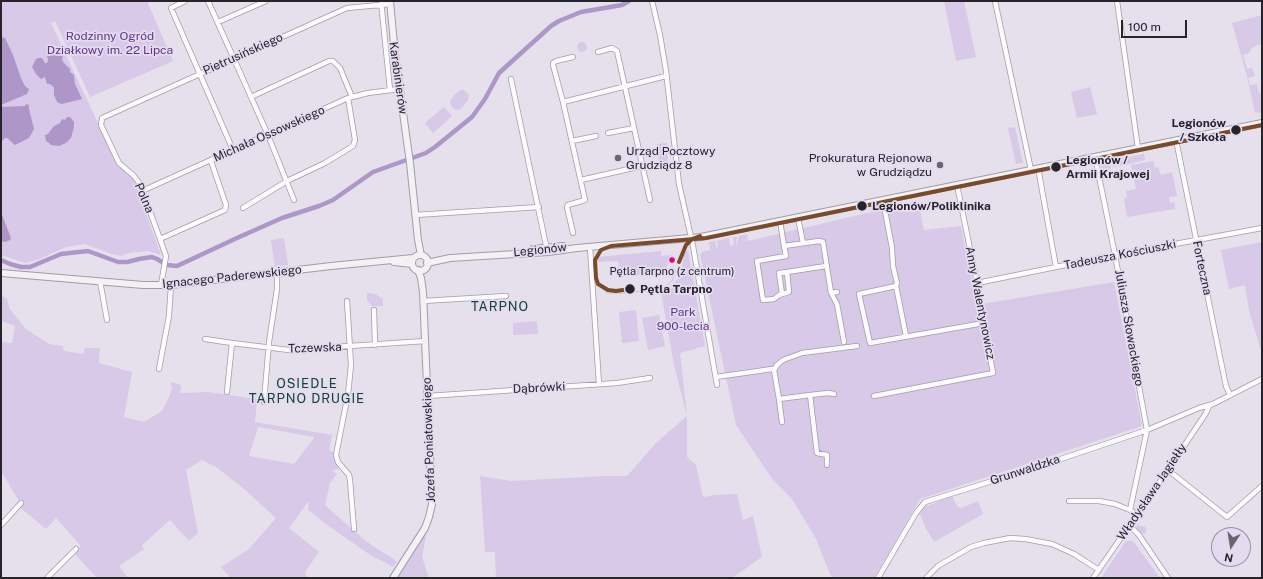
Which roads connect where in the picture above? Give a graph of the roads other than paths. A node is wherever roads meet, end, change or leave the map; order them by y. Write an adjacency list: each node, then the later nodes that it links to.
1 (185, 1): 13 (street)
2 (208, 1): 9 (street)
3 (266, 1): 9 (street)
4 (652, 1): 14 (street)
5 (995, 1): 37 (street)
6 (1117, 1): 30 (street)
7 (390, 2): 8 (street, Pietrusińskiego); 17 (street, Karabinierów)
8 (381, 3): 12 (street, Pietrusińskiego); 18 (street)
9 (218, 22): 12 (street)
10 (598, 52): 16 (street)
11 (573, 57): 21 (street)
12 (234, 58): 13 (street, Pietrusińskiego); 19 (street)
13 (199, 73): 22 (street, Pietrusińskiego); 31 (street)
14 (666, 76): 16 (street); 53 (street)
15 (511, 79): 45 (street)
16 (625, 86): 21 (street); 24 (street)
17 (399, 89): 18 (street, Michała Ossowskiego); 32 (street, Karabinierów)
18 (390, 90): 20 (street, Michała Ossowskiego)
19 (251, 97): 20 (street); 26 (street)
20 (350, 98): 26 (street, Michała Ossowskiego); 39 (street)
21 (563, 102): 29 (street)
22 (101, 119): 41 (street, Polna)
23 (1262, 123): 28 (street, Legionów)
24 (634, 128): 25 (street); 35 (street)
25 (608, 133)
26 (268, 135): 31 (street, Michała Ossowskiego); 39 (street)
27 (596, 136): 29 (street)
28 (1176, 140): 30 (street, Legionów); 54 (street, Forteczna)
29 (572, 141): 38 (street)
30 (1138, 148): 33 (street, Legionów)
31 (233, 150): 34 (street, Michała Ossowskiego)
32 (408, 155): 47 (street, Józefa Poniatowskiego)
33 (1095, 157): 36 (street, Legionów); 59 (street, Juliusza Słowackiego)
34 (211, 160): 41 (street, Michała Ossowskiego); 52 (street)
35 (642, 166): 38 (street); 43 (street)
36 (1038, 168): 37 (street, Legionów); 62 (street)
37 (1031, 170): 40 (street, Legionów)
38 (581, 180): 51 (street)
39 (287, 181): 42 (street); 46 (street)
40 (957, 185): 44 (street, Legionów); 67 (street, Anny Walentynowicz)
41 (142, 191): 52 (street, Polna)
42 (294, 200)
43 (650, 200)
44 (883, 200): 48 (street, Legionów); 70 (street)
45 (539, 207): 47 (street); 58 (street)
46 (243, 208)
47 (415, 215): 60 (street, Józefa Poniatowskiego)
48 (798, 218): 49 (street, Legionów); 55 (street)
49 (780, 221): 53 (street, Legionów); 56 (street)
50 (1262, 228): 54 (street, Tadeusza Kościuszki)
51 (572, 233)
52 (160, 238): 69 (street, Polna)
53 (692, 238): 57 (street, Legionów); 91 (street)
54 (1196, 241): 59 (street, Tadeusza Kościuszki); 99 (street, Forteczna)
55 (803, 243): 56 (street); 61 (street)
56 (784, 246): 73 (street)
57 (590, 247): 58 (street, Legionów); 94 (street)
58 (547, 250): 60 (street, Legionów)
59 (1116, 255): 62 (street, Tadeusza Kościuszki); 106 (street, Juliusza Słowackiego)
60 (420, 262): 63 (street, Ignacego Paderewskiego); 75 (street, Józefa Poniatowskiego)
61 (826, 266): 64 (street); 72 (street)
62 (1056, 267): 67 (street, Tadeusza Kościuszki)
63 (277, 272): 68 (street, Ignacego Paderewskiego); 88 (street)
64 (787, 272): 73 (street); 73 (street)
65 (1, 273): 66 (street, Ignacego Paderewskiego)
66 (100, 281): 69 (street, Ignacego Paderewskiego); 78 (street)
67 (977, 283): 79 (street, Anny Walentynowicz)
68 (171, 285): 69 (street, Ignacego Paderewskiego); 89 (street)
69 (160, 286)
70 (896, 286): 80 (street); 80 (street)
71 (837, 292): 72 (street)
72 (831, 293): 83 (street)
73 (782, 294)
74 (506, 296): 75 (street)
75 (423, 300): 82 (street, Józefa Poniatowskiego)
76 (347, 301): 87 (street)
77 (374, 310): 85 (street)
78 (106, 320)
79 (984, 323): 80 (street); 101 (street, Anny Walentynowicz)
80 (906, 336)
81 (205, 339): 84 (street, Tczewska)
82 (425, 341): 85 (street, Tczewska); 100 (street, Józefa Poniatowskiego)
83 (844, 342)
84 (232, 343): 88 (street, Tczewska); 96 (street)
85 (375, 345): 87 (street, Tczewska)
86 (857, 346): 90 (street)
87 (350, 347): 88 (street, Tczewska); 116 (street)
88 (269, 348): 103 (street)
89 (159, 369)
90 (774, 370): 91 (street); 102 (street)
91 (716, 377): 95 (street)
92 (650, 378): 94 (street, Dąbrówki)
93 (1262, 379): 99 (street, Grunwaldzka)
94 (599, 384): 100 (street, Dąbrówki)
95 (717, 385)
96 (227, 392)
97 (834, 394): 98 (street)
98 (810, 395): 102 (street); 107 (street)
99 (1230, 395): 104 (street, Grunwaldzka)
100 (428, 396): 120 (street, Józefa Poniatowskiego)
101 (874, 396)
102 (779, 399): 105 (street)
103 (264, 402)
104 (1209, 406): 106 (street, Grunwaldzka); 108 (street, Władysława Jagiełły)
105 (782, 422)
106 (1147, 430): 112 (street); 121 (street, Grunwaldzka)
107 (827, 465)
108 (1168, 470): 109 (street); 113 (street, Władysława Jagiełły)
109 (1262, 486)
110 (1068, 501): 112 (street)
111 (21, 503): 114 (street)
112 (1130, 510): 113 (street)
113 (1137, 515): 115 (street, Władysława Jagiełły)
114 (1, 525)
115 (1130, 526): 118 (street, Władysława Jagiełły); 124 (street)
116 (354, 529)
117 (76, 549): 119 (street)
118 (1099, 570): 122 (street); 123 (street, Władysława Jagiełły)
119 (47, 578)
120 (393, 578)
121 (878, 578)
122 (926, 578)
123 (1093, 578)
124 (1168, 578)

